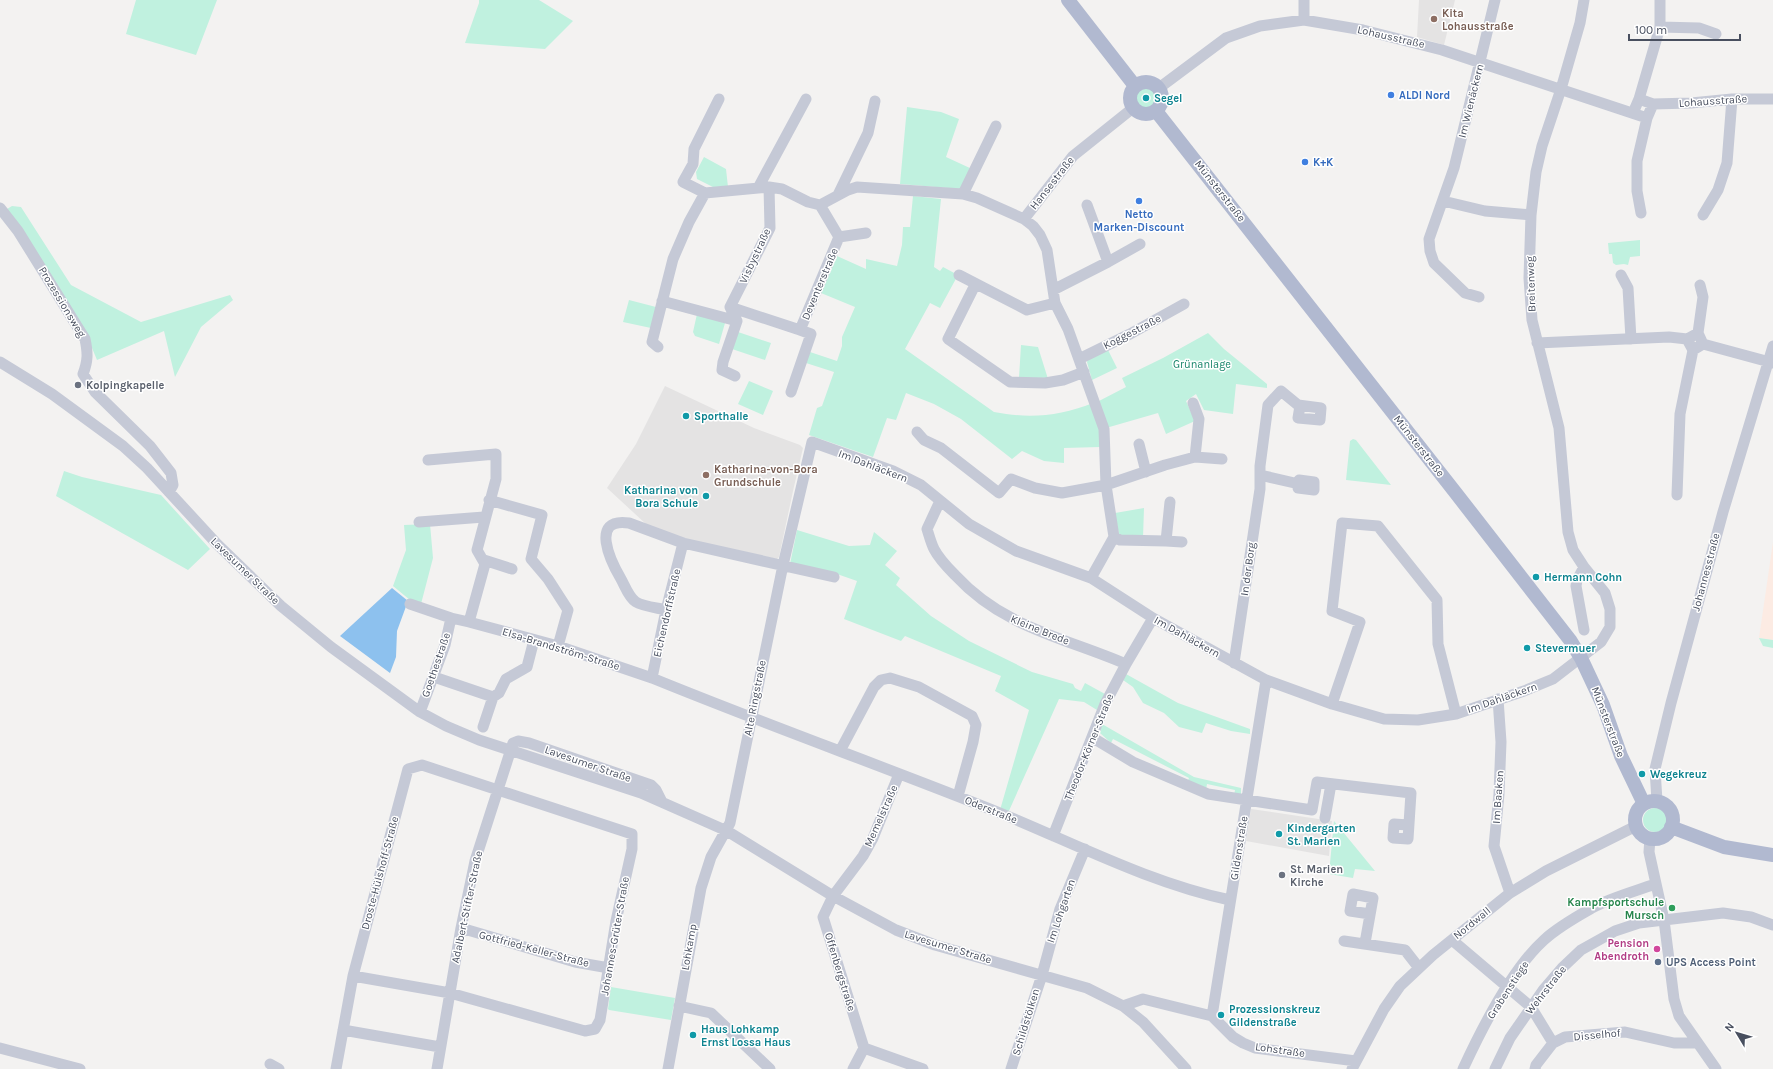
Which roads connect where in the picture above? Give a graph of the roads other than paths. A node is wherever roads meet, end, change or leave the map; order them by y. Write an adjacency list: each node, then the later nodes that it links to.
1 (1068, 0): 10 (main road)
2 (1304, 0): 6 (street)
3 (1495, 0): 9 (street, Im Wienäckern)
4 (1584, 0): 12 (street, Breitenweg)
5 (1660, 0): 7 (street)
6 (1304, 20): 9 (street, Lohausstraße); 11 (street, Lohausstraße)
7 (1660, 27): 8 (street); 16 (street)
8 (1716, 34)
9 (1480, 63): 12 (street, Lohausstraße); 29 (street, Im Wienäckern)
10 (1135, 86): 11 (main road); 20 (main road)
11 (1159, 88): 21 (main road)
12 (1561, 89): 22 (street, Lohausstraße); 34 (street, Breitenweg)
13 (1773, 98): 17 (street, Lohausstraße)
14 (719, 99): 26 (street)
15 (806, 99): 25 (street)
16 (1639, 99): 19 (street, Lohausstraße); 22 (street)
17 (1732, 99): 19 (street, Lohausstraße); 35 (street)
18 (875, 101): 28 (street)
19 (1653, 104): 23 (street)
20 (1133, 108): 21 (main road); 36 (street, Hansestraße)
21 (1156, 111): 104 (main road, Münsterstraße)
22 (1633, 113): 23 (street, Lohausstraße)
23 (1647, 118): 33 (street)
24 (996, 126): 27 (street)
25 (764, 187): 26 (street); 30 (street); 50 (street, Visbystraße)
26 (705, 193): 47 (street)
27 (963, 194): 28 (street, Hansestraße); 36 (street, Hansestraße)
28 (838, 195): 30 (street, Hansestraße)
29 (1443, 202): 34 (street); 46 (street, Im Wienäckern)
30 (820, 205): 38 (street, Deventerstraße)
31 (1087, 205): 40 (street)
32 (0, 208): 79 (street, Prozessionsweg)
33 (1641, 213)
34 (1531, 215): 56 (street, Breitenweg)
35 (1704, 215)
36 (1024, 219): 45 (street)
37 (866, 233): 38 (street, Deventerstraße)
38 (839, 237): 52 (street, Deventerstraße)
39 (1140, 244): 40 (street)
40 (1108, 262): 45 (street)
41 (959, 275): 43 (street)
42 (1621, 275): 54 (street)
43 (975, 285): 48 (street); 64 (street)
44 (1700, 285): 53 (street)
45 (1052, 290): 48 (street)
46 (1479, 297)
47 (662, 301): 51 (street); 59 (street)
48 (1055, 303): 61 (street)
49 (1184, 304): 61 (street, Koggestraße)
50 (730, 307): 51 (street); 52 (street, Deventerstraße)
51 (737, 321): 65 (street)
52 (800, 330): 66 (street, Deventerstraße)
53 (1698, 333): 55 (street); 57 (street)
54 (1631, 339): 55 (street); 56 (street)
55 (1687, 339): 60 (street)
56 (1537, 343): 92 (street, Breitenweg)
57 (1703, 344): 60 (street); 63 (street)
58 (1773, 346): 63 (street, Johannesstraße)
59 (658, 347)
60 (1693, 350): 80 (street)
61 (1079, 359): 64 (street)
62 (0, 362): 79 (street, Lavesumer Straße)
63 (1770, 363): 125 (street, Johannesstraße)
64 (1084, 372): 78 (street)
65 (735, 376)
66 (791, 392)
67 (1193, 403): 72 (street)
68 (1300, 406): 76 (street, In der Borg)
69 (917, 432): 78 (street)
70 (812, 442): 82 (street, Im Dahläckern); 91 (street, Alte Ringstraße)
71 (1139, 444): 75 (street)
72 (1195, 457): 73 (street); 75 (street)
73 (1222, 459)
74 (428, 460): 81 (street)
75 (1146, 472): 78 (street)
76 (1260, 475): 77 (street); 105 (street, In der Borg)
77 (1299, 484)
78 (1106, 485): 86 (street)
79 (169, 492): 113 (street, Lavesumer Straße)
80 (1677, 494)
81 (489, 500): 84 (street); 103 (street)
82 (940, 501): 95 (street, Im Dahläckern); 106 (street, Kleine Brede)
83 (1170, 502): 87 (street)
84 (484, 517): 85 (street); 90 (street)
85 (419, 522)
86 (1114, 537): 87 (street); 95 (street)
87 (1166, 541): 88 (street)
88 (1182, 542)
89 (683, 543): 91 (street); 97 (street, Eichendorffstraße); 97 (street)
90 (484, 560): 93 (street); 100 (street)
91 (783, 565): 94 (street); 115 (street, Alte Ringstraße)
92 (1584, 567): 101 (street); 104 (street, Breitenweg)
93 (512, 569)
94 (834, 577)
95 (1091, 578): 99 (street, Im Dahläckern)
96 (410, 604): 98 (street, Goethestraße)
97 (666, 610): 108 (street, Eichendorffstraße)
98 (451, 618): 100 (street, Goethestraße); 107 (street, Goethestraße)
99 (1153, 618): 105 (street, Im Dahläckern); 106 (street, Theodor-Körner-Straße)
100 (469, 622): 102 (street, Elsa-Brandström-Straße)
101 (1584, 630)
102 (534, 640): 103 (street, Elsa-Brandström-Straße); 110 (street)
103 (558, 646): 108 (street, Elsa-Brandström-Straße)
104 (1581, 658): 111 (street, Im Dahläckern); 125 (main road, Münsterstraße)
105 (1234, 663): 109 (street, Im Dahläckern)
106 (1126, 664): 117 (street, Theodor-Körner-Straße)
107 (434, 677): 110 (street); 113 (street, Goethestraße)
108 (652, 678): 115 (street)
109 (1266, 680): 112 (street, Im Dahläckern); 124 (street, Gildenstraße)
110 (494, 697): 116 (street)
111 (1498, 699): 114 (street, Im Dahläckern); 136 (street, Im Baaken)
112 (1332, 704): 114 (street, Im Dahläckern); 114 (street)
113 (420, 712): 118 (street, Lavesumer Straße)
114 (1456, 714)
115 (752, 718): 119 (street, Oderstraße); 130 (street, Alte Ringstraße)
116 (483, 727)
117 (1093, 738): 124 (street); 131 (street, Theodor-Körner-Straße)
118 (511, 750): 122 (street, Adalbert-Stifter-Straße); 130 (street, Lavesumer Straße)
119 (840, 751): 120 (street, Oderstraße); 123 (street)
120 (899, 774): 123 (street, Oderstraße); 137 (street, Memelstraße)
121 (1331, 784): 126 (street); 126 (street); 127 (street)
122 (497, 790): 142 (street, Adalbert-Stifter-Straße); 146 (street, Johannes-Grüter-Straße); 149 (street, Droste-Hülshoff-Straße)
123 (958, 796): 131 (street, Oderstraße)
124 (1246, 800): 126 (street); 138 (street, Gildenstraße)
125 (1650, 803): 128 (main road); 129 (main road)
126 (1312, 810)
127 (1408, 825)
128 (1636, 826): 132 (main road); 136 (street, Nordwall)
129 (1672, 827): 132 (main road); 134 (main road)
130 (727, 831): 137 (street, Lavesumer Straße); 152 (street, Lohkamp)
131 (1053, 836): 133 (street, Oderstraße)
132 (1650, 838): 135 (street)
133 (1085, 849): 138 (street, Oderstraße); 148 (street, Im Lohgarten)
134 (1773, 855)
135 (1655, 884): 140 (street); 150 (street, Grabenstiege)
136 (1510, 893): 143 (street, Nordwall)
137 (833, 896): 148 (street, Lavesumer Straße); 161 (street, Offenbergstraße)
138 (1230, 900): 155 (street, Gildenstraße)
139 (1370, 914): 145 (street)
140 (1664, 920): 141 (street, Wehrstraße); 154 (street, Wehrstraße); 158 (street)
141 (1773, 925)
142 (461, 928): 146 (street, Gottfried-Keller-Straße); 151 (street, Adalbert-Stifter-Straße)
143 (1452, 940): 147 (street, Nordwall); 150 (street)
144 (1344, 941): 145 (street)
145 (1365, 943): 147 (street)
146 (609, 968): 151 (street, Johannes-Grüter-Straße)
147 (1419, 968): 162 (street, Nordwall)
148 (1042, 975): 153 (street, Lavesumer Straße); 171 (street, Schildstölken)
149 (353, 976): 151 (street); 156 (street, Droste-Hülshoff-Straße)
150 (1507, 988): 154 (street); 173 (street, Grabenstiege)
151 (450, 993): 159 (street, Adalbert-Stifter-Straße)
152 (679, 1006): 166 (street, Lohkamp); 167 (street)
153 (1123, 1006): 155 (street); 172 (street, Lavesumer Straße)
154 (1531, 1007): 157 (street); 174 (street, Wehrstraße)
155 (1212, 1016): 162 (street, Lohstraße)
156 (343, 1030): 159 (street); 164 (street, Droste-Hülshoff-Straße)
157 (1553, 1043): 158 (street, Disselhof); 175 (street)
158 (1697, 1043): 176 (street)
159 (440, 1047): 165 (street, Adalbert-Stifter-Straße)
160 (0, 1048): 163 (street)
161 (864, 1048): 169 (street); 170 (street)
162 (1354, 1065)
163 (80, 1069)
164 (336, 1069)
165 (437, 1069)
166 (668, 1069)
167 (770, 1069): 168 (street)
168 (773, 1069)
169 (853, 1069)
170 (923, 1069)
171 (1011, 1069)
172 (1186, 1069)
173 (1463, 1069)
174 (1495, 1069)
175 (1534, 1069)
176 (1716, 1069)

